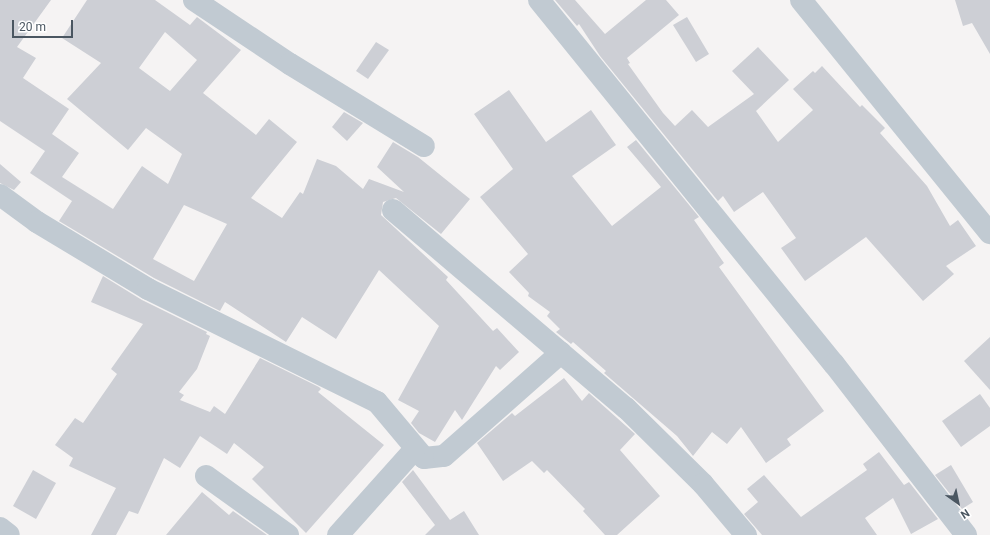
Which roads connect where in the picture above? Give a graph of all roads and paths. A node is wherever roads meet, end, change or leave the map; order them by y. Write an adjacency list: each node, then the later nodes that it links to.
1 (194, 0): 4 (street)
2 (539, 0): 16 (street)
3 (801, 0): 7 (street)
4 (424, 146)
5 (0, 195): 9 (street)
6 (393, 210): 8 (street)
7 (990, 233)
8 (561, 353): 9 (street); 15 (street)
9 (416, 449): 14 (street)
10 (206, 476): 13 (street)
11 (0, 528): 12 (street)
12 (9, 535)
13 (288, 535)
14 (338, 535)
15 (746, 535)
16 (966, 535)

